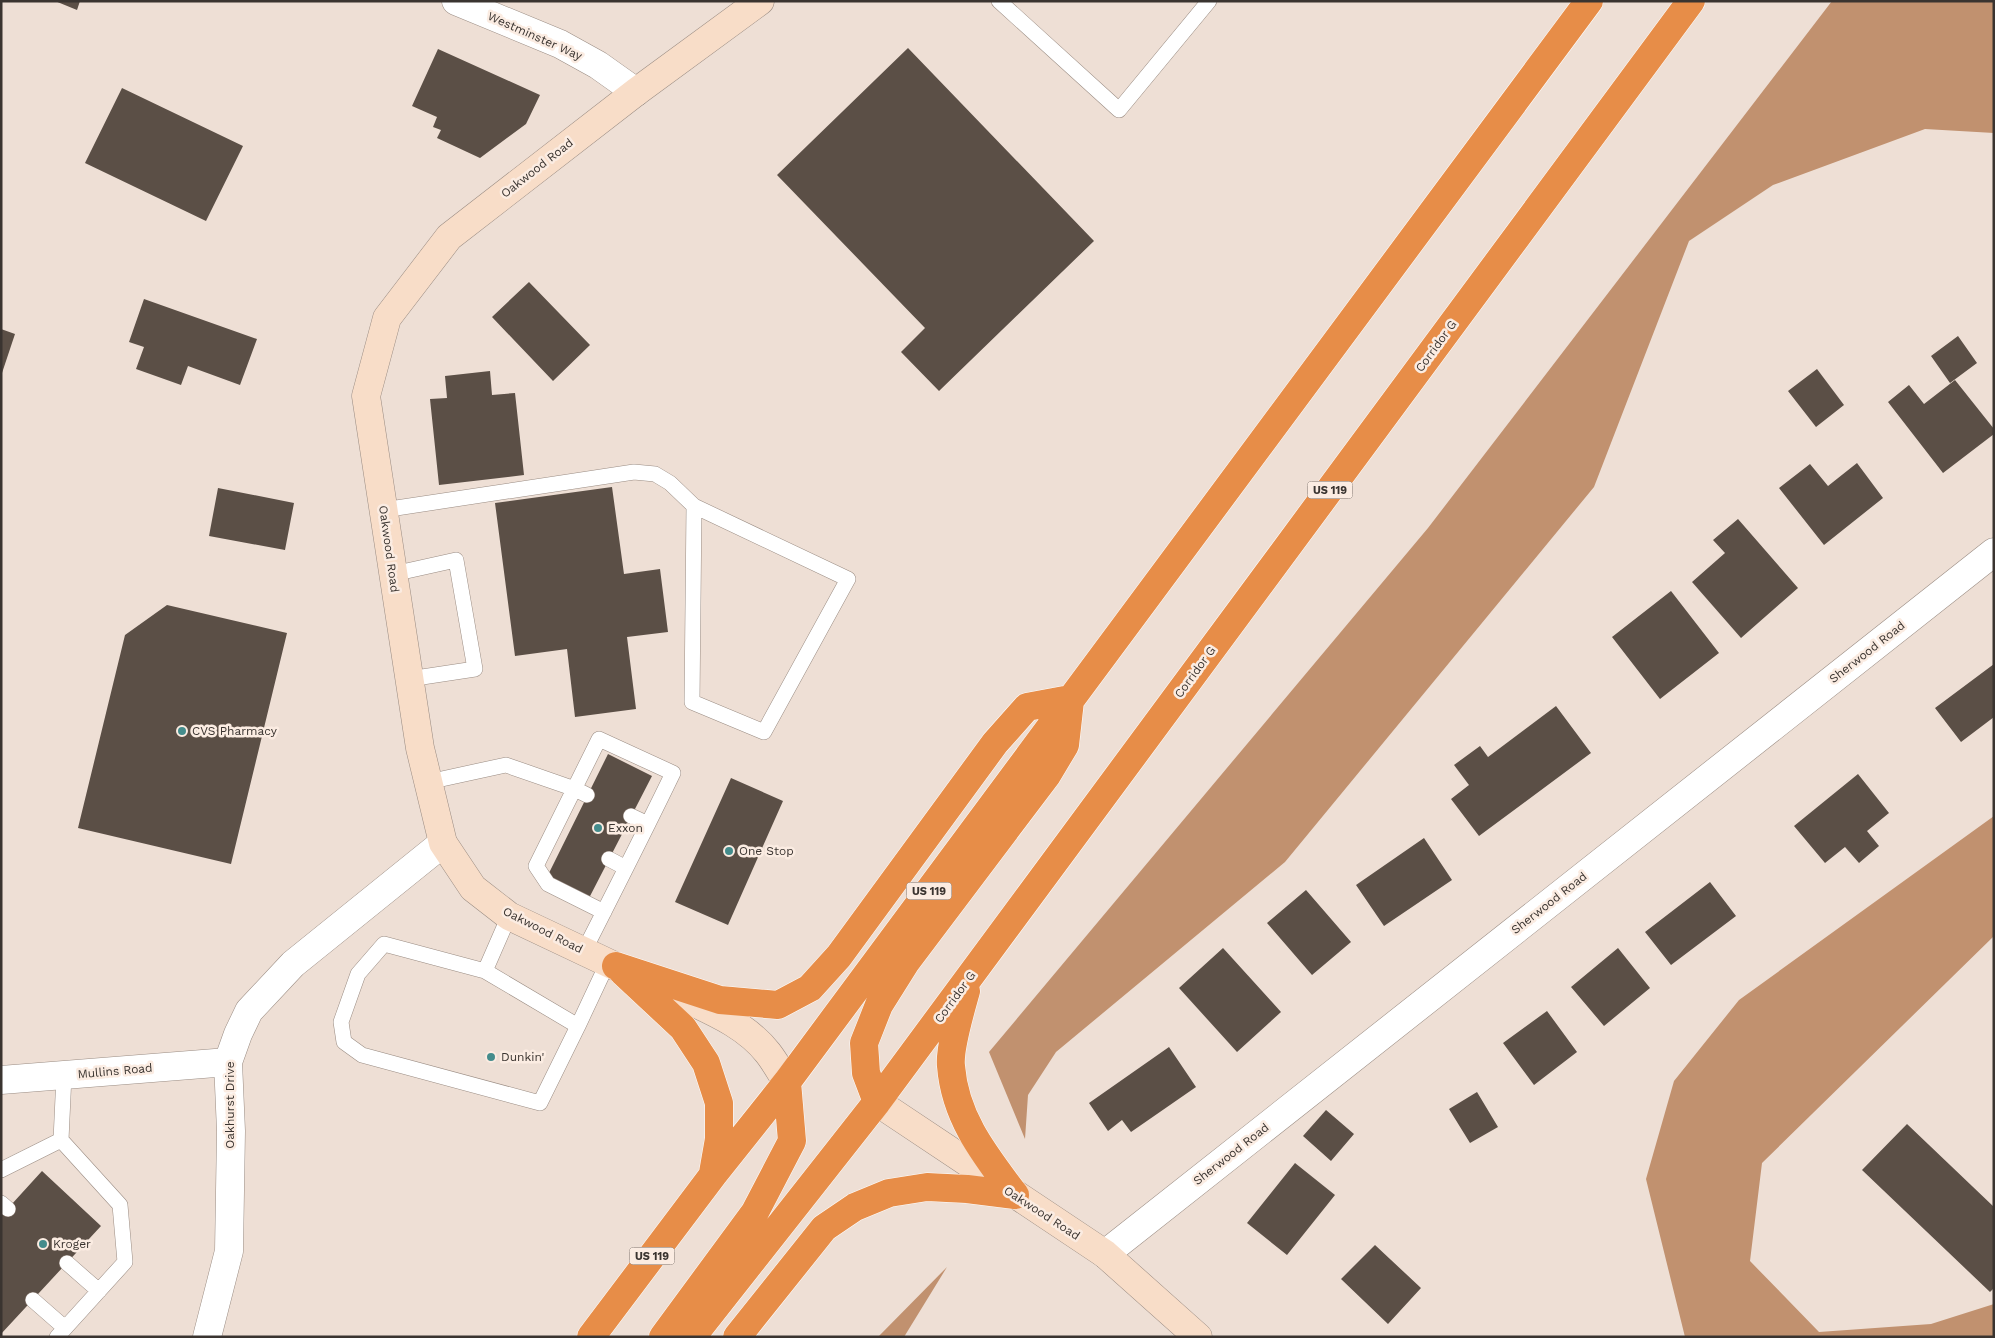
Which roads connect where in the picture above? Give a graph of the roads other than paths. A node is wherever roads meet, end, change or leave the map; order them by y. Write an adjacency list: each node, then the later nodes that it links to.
1 (457, 1): 7 (street, Westminster Way)
2 (760, 1): 7 (street, Oakwood Road)
3 (999, 1): 4 (lane)
4 (1210, 1)
5 (1589, 1): 13 (highway, US 119)
6 (1691, 1): 25 (highway, Corridor G / US 119)
7 (636, 92): 9 (street, Oakwood Road)
8 (694, 506): 8 (lane); 9 (lane)
9 (383, 510): 11 (street, Oakwood Road)
10 (1994, 552): 36 (street, Sherwood Road)
11 (393, 574): 12 (street, Oakwood Road); 12 (lane)
12 (409, 679): 14 (street, Oakwood Road)
13 (1070, 699): 23 (highway); 30 (highway, US 119); 31 (highway)
14 (428, 782): 15 (lane); 18 (street, Oakwood Road)
15 (581, 792): 17 (lane); 21 (lane)
16 (631, 816): 17 (lane)
17 (648, 824): 20 (lane)
18 (443, 843): 22 (street, Oakwood Road); 27 (street, Oakhurst Drive)
19 (609, 860): 20 (lane)
20 (626, 868): 21 (lane)
21 (604, 912): 23 (lane)
22 (509, 916): 23 (street, Oakwood Road); 24 (lane)
23 (603, 960): 26 (lane); 30 (street, Oakwood Road); 34 (highway)
24 (485, 971): 26 (lane); 26 (lane)
25 (969, 978): 31 (highway, Corridor G / US 119); 35 (highway)
26 (578, 1026)
27 (228, 1062): 28 (street, Mullins Road); 41 (street, Oakhurst Drive)
28 (64, 1075): 29 (street, Mullins Road); 32 (lane)
29 (1, 1080)
30 (787, 1082): 34 (highway, US 119); 43 (highway)
31 (877, 1102): 35 (street, Oakwood Road); 44 (highway, Corridor G / US 119)
32 (62, 1140): 33 (lane); 38 (lane)
33 (1, 1170)
34 (713, 1175): 42 (highway, US 119)
35 (1015, 1195): 36 (street, Oakwood Road); 45 (highway)
36 (1105, 1254): 46 (street, Oakwood Road)
37 (67, 1263): 38 (lane)
38 (99, 1291): 40 (lane)
39 (33, 1300): 40 (lane)
40 (61, 1332)
41 (207, 1337)
42 (591, 1337)
43 (663, 1337)
44 (692, 1337)
45 (737, 1337)
46 (1198, 1337)

